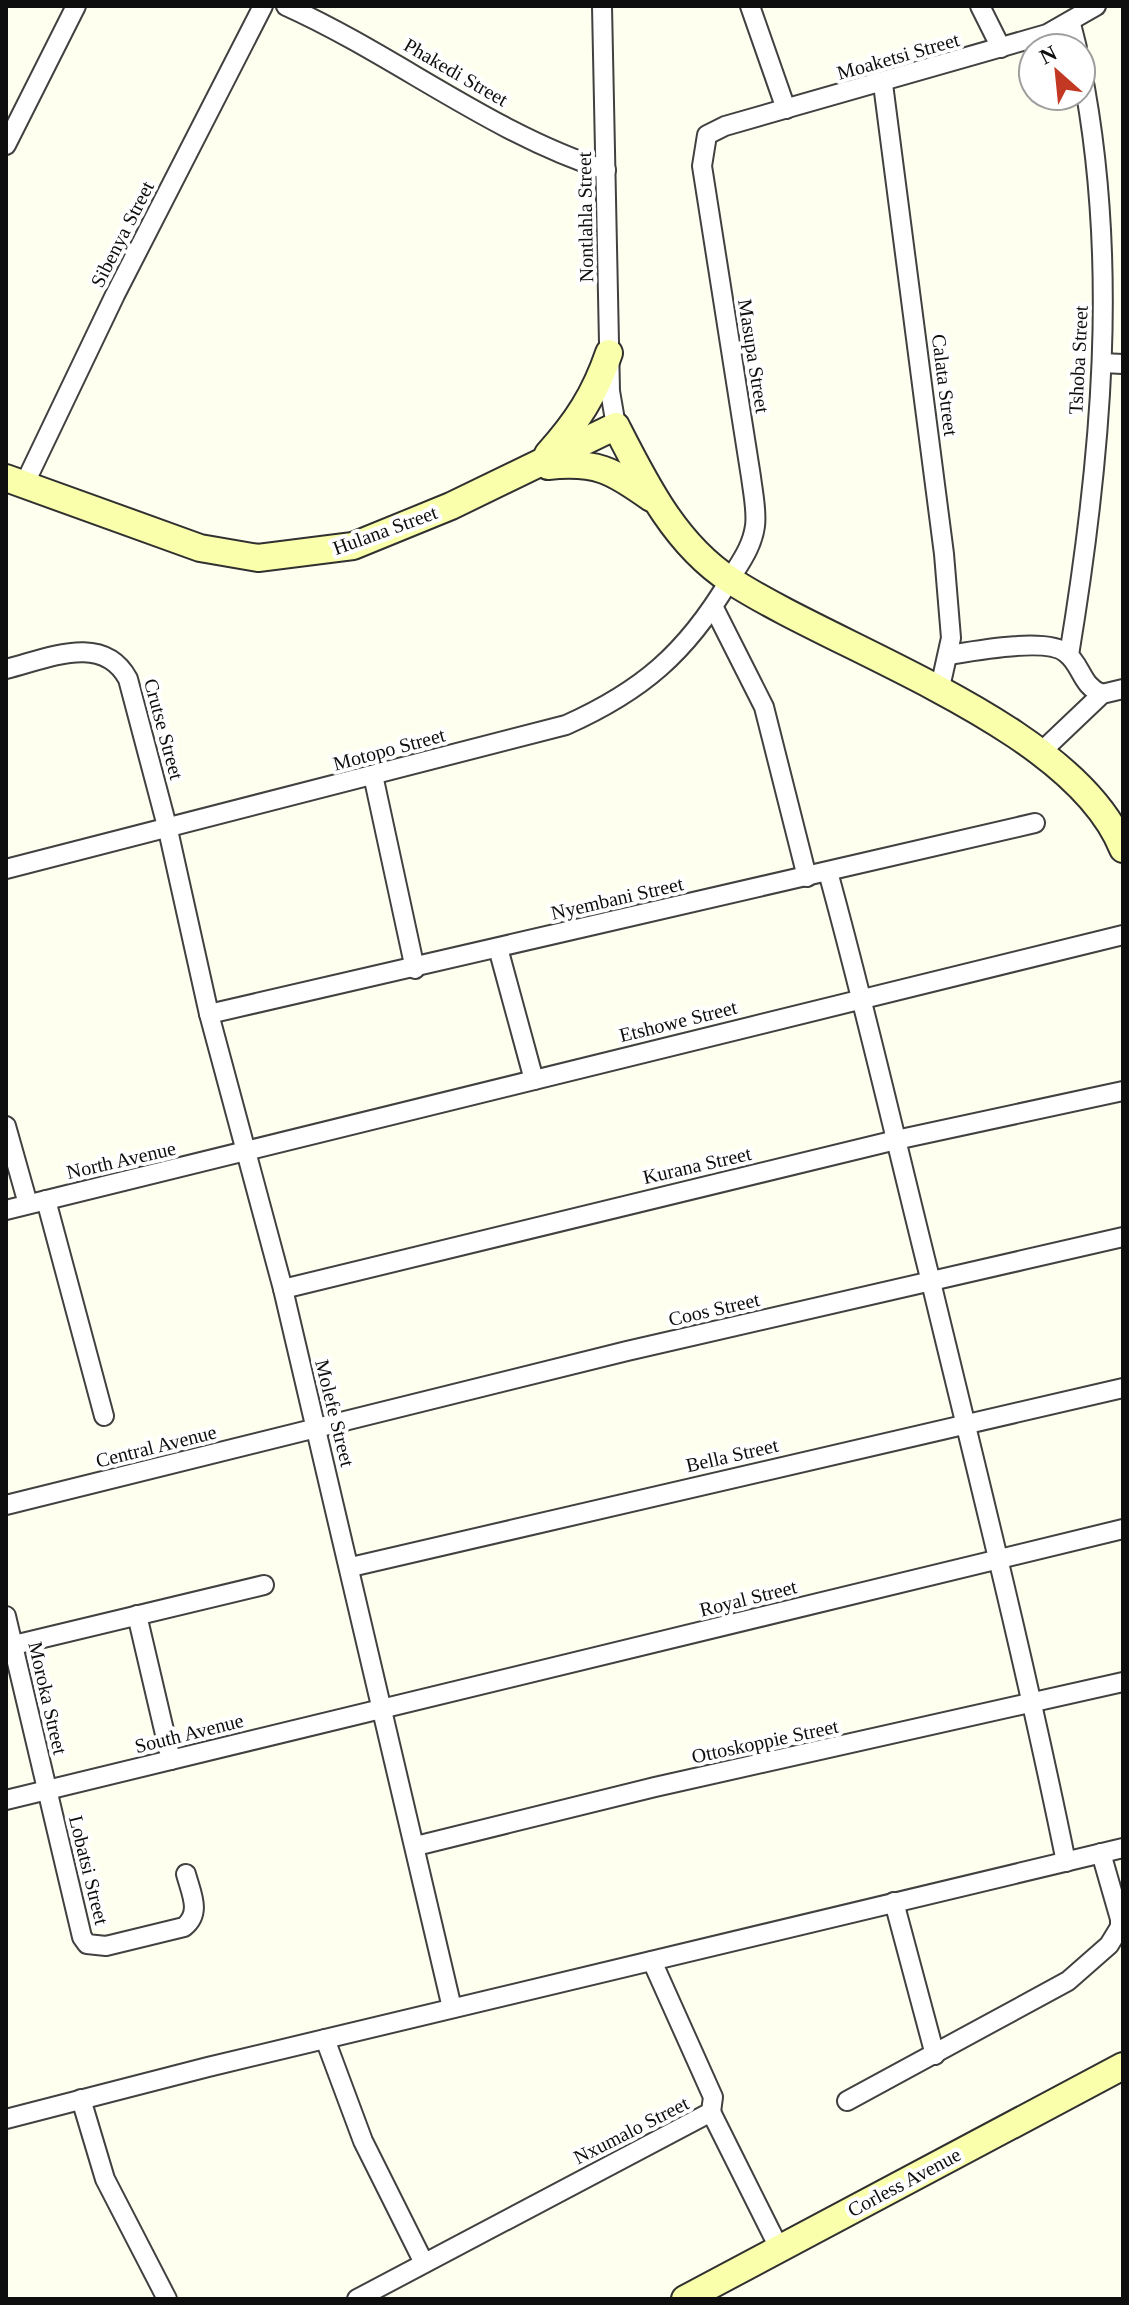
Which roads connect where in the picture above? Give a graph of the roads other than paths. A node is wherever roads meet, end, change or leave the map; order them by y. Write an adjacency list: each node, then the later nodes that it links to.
1 (76, 6): 15 (street)
2 (263, 6): 22 (street, Sibenya Street)
3 (602, 6): 16 (street, Nontlahla Street)
4 (750, 6): 12 (street)
5 (980, 6): 10 (street)
6 (1096, 6): 8 (street, Moaketsi Street)
7 (298, 8): 16 (street, Phakedi Street)
8 (1071, 24): 9 (street); 10 (street, Moaketsi Street)
9 (1073, 32)
10 (1001, 48): 11 (street, Moaketsi Street)
11 (883, 84): 12 (street, Moaketsi Street); 26 (street, Calata Street)
12 (786, 109): 14 (street, Moaketsi Street)
13 (1089, 112): 18 (street, Tshoba Street)
14 (707, 135): 24 (street, Masupa Street)
15 (6, 145)
16 (606, 170): 17 (street, Nontlahla Street)
17 (609, 353): 20 (street, Nontlahla Street); 21 (street)
18 (1102, 363): 19 (street); 27 (street, Tshoba Street)
19 (1123, 364)
20 (616, 426): 21 (street, Hulana Street); 23 (street)
21 (535, 466): 22 (street, Hulana Street); 23 (street)
22 (15, 481)
23 (657, 502): 24 (street)
24 (730, 580): 25 (street, Motopo Street); 30 (street)
25 (714, 608): 33 (street, Motopo Street); 39 (street)
26 (949, 655): 27 (street); 30 (street, Calata Street)
27 (1069, 655): 31 (street)
28 (6, 669): 35 (street, Crutse Street)
29 (1123, 689): 31 (street)
30 (939, 692): 32 (street)
31 (1102, 694): 32 (street)
32 (1040, 753): 36 (street)
33 (373, 775): 35 (street, Motopo Street); 42 (street)
34 (1035, 823): 38 (street, Nyembani Street)
35 (168, 830): 37 (street, Motopo Street); 44 (street, Molefe Street)
36 (1123, 849)
37 (6, 869)
38 (828, 872): 39 (street, Nyembani Street); 43 (street)
39 (807, 877): 41 (street, Nyembani Street)
40 (1123, 935): 43 (street, Etshowe Street)
41 (498, 948): 42 (street, Nyembani Street); 45 (street)
42 (415, 969): 44 (street, Nyembani Street)
43 (862, 997): 45 (street, Etshowe Street); 48 (street)
44 (209, 1014): 49 (street, Molefe Street)
45 (534, 1080): 49 (street, Etshowe Street)
46 (1123, 1091): 48 (street, Kurana Street)
47 (6, 1126): 50 (street)
48 (896, 1140): 53 (street); 54 (street, Kurana Street)
49 (246, 1153): 50 (street, North Avenue); 54 (street, Molefe Street)
50 (37, 1202): 51 (street, North Avenue); 56 (street)
51 (6, 1210)
52 (1123, 1237): 53 (street, Coos Street)
53 (931, 1283): 57 (street); 58 (street, Coos Street)
54 (283, 1289): 58 (street, Molefe Street)
55 (1123, 1388): 57 (street, Bella Street)
56 (104, 1416)
57 (967, 1424): 61 (street); 62 (street, Bella Street)
58 (316, 1429): 59 (street, Central Avenue); 62 (street, Molefe Street)
59 (6, 1505)
60 (1123, 1529): 61 (street, Royal Street)
61 (998, 1558): 68 (street); 69 (street, Royal Street)
62 (351, 1567): 69 (street, Molefe Street)
63 (264, 1585): 64 (street)
64 (137, 1615): 66 (street); 70 (street)
65 (6, 1616): 66 (street, Moroka Street)
66 (14, 1645): 71 (street, Moroka Street)
67 (1123, 1682): 68 (street, Ottoskoppie Street)
68 (1033, 1703): 73 (street, Ottoskoppie Street); 76 (street)
69 (383, 1709): 70 (street, South Avenue); 73 (street, Molefe Street)
70 (171, 1760): 71 (street, South Avenue)
71 (47, 1790): 72 (street, South Avenue); 77 (street, Lobatsi Street)
72 (6, 1800)
73 (416, 1846): 80 (street, Molefe Street)
74 (1123, 1848): 75 (street)
75 (1101, 1853): 76 (street); 82 (street)
76 (1066, 1862): 78 (street)
77 (186, 1874)
78 (894, 1902): 79 (street); 82 (street)
79 (652, 1961): 80 (street); 86 (street, Nxumalo Street)
80 (452, 2008): 81 (street)
81 (325, 2039): 84 (street); 89 (street)
82 (935, 2055): 85 (street)
83 (1123, 2066): 88 (street, Corless Avenue)
84 (81, 2099): 87 (street); 90 (street)
85 (847, 2101)
86 (711, 2112): 88 (street); 89 (street, Nxumalo Street)
87 (6, 2119)
88 (780, 2250): 92 (street, Corless Avenue)
89 (424, 2263): 91 (street, Nxumalo Street)
90 (167, 2299)
91 (357, 2299)
92 (685, 2299)

